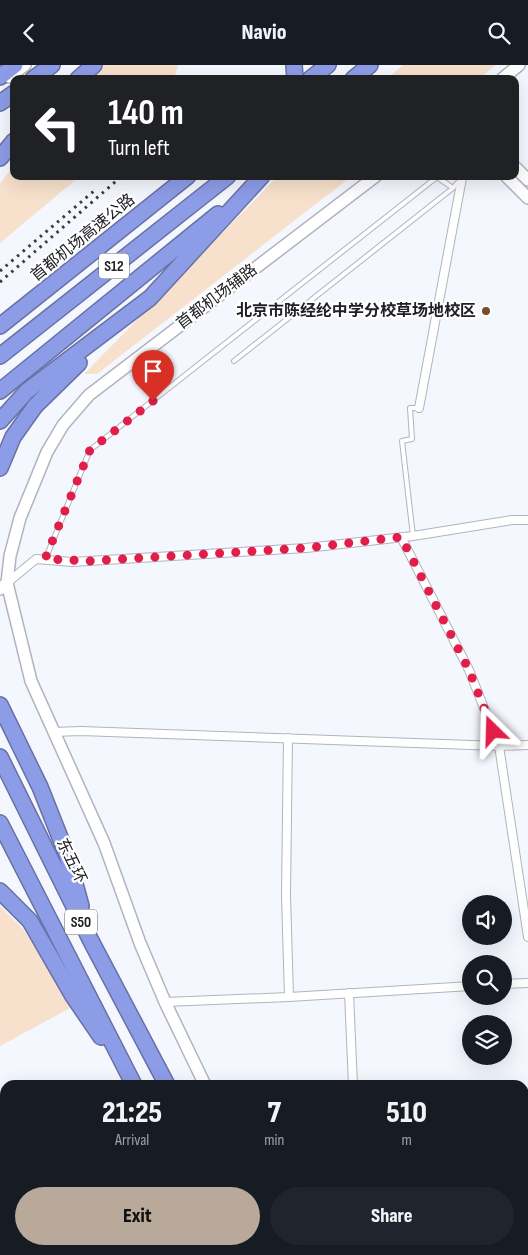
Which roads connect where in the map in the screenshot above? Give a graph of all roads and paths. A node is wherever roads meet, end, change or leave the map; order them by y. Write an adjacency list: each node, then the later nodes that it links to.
1 (15, 65): 14 (highway)
2 (25, 65): 8 (street)
3 (52, 65): 9 (highway)
4 (94, 65): 10 (highway)
5 (328, 65): 11 (highway)
6 (370, 65): 12 (highway)
7 (520, 65): 13 (street)
8 (11, 75)
9 (38, 75)
10 (83, 75)
11 (315, 75)
12 (357, 75)
13 (507, 75)
14 (0, 77)
15 (10, 146): 16 (highway)
16 (0, 157)
17 (519, 171): 28 (street)
18 (183, 180): 32 (highway, 首都机场高速公路 / S12)
19 (223, 180): 33 (highway, S12)
20 (254, 180): 35 (highway)
21 (258, 180): 31 (highway)
22 (371, 180): 43 (street, 首都机场辅路)
23 (433, 180): 42 (lane)
24 (441, 180): 29 (lane)
25 (460, 180): 29 (lane)
26 (462, 180): 36 (street)
27 (510, 180): 30 (street)
28 (528, 180)
29 (453, 188): 34 (lane)
30 (528, 198)
31 (150, 299): 37 (highway); 38 (highway)
32 (0, 326)
33 (0, 356)
34 (234, 361)
35 (0, 391)
36 (419, 408): 40 (lane)
37 (0, 421)
38 (0, 468)
39 (528, 520): 40 (street)
40 (413, 536): 41 (street)
41 (401, 537): 42 (street); 48 (street)
42 (45, 559): 43 (street)
43 (4, 586): 45 (street)
44 (0, 705): 53 (highway)
45 (53, 732): 46 (street); 59 (street)
46 (288, 738): 48 (street); 58 (street)
47 (528, 745): 48 (street)
48 (499, 746): 52 (street)
49 (0, 757): 53 (highway, 东五环 / S50)
50 (0, 823): 60 (highway, S50)
51 (0, 891): 61 (highway)
52 (528, 937)
53 (91, 941): 62 (highway, 东五环 / S50)
54 (528, 983): 55 (street)
55 (512, 984)
56 (462, 987): 57 (street)
57 (349, 993): 58 (street); 64 (street)
58 (289, 997): 59 (street)
59 (165, 1001): 63 (street)
60 (130, 1080)
61 (130, 1080)
62 (164, 1080)
63 (203, 1080)
64 (353, 1080)

